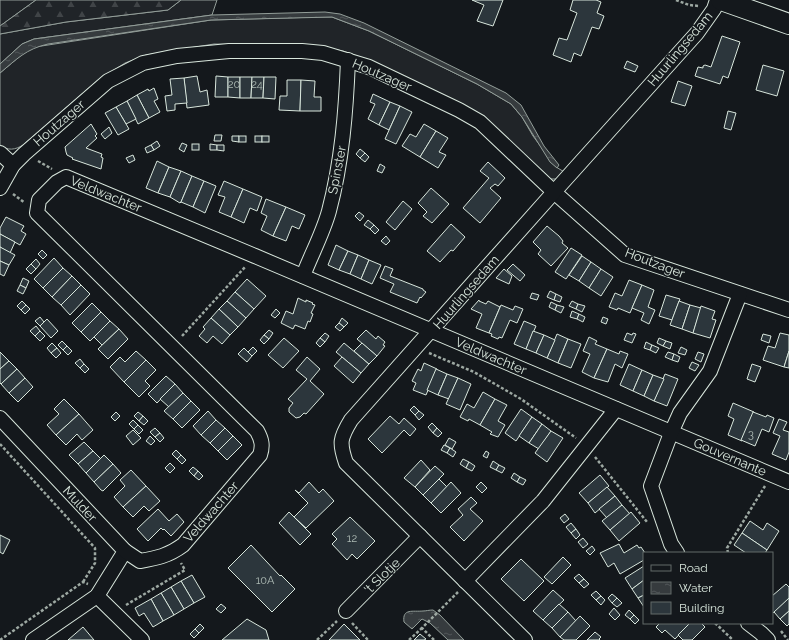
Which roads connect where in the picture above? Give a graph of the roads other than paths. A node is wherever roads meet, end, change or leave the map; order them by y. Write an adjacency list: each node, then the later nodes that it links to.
1 (717, 0): 8 (street, Huurlingsedam)
2 (721, 0): 3 (street)
3 (789, 24)
4 (348, 60): 6 (street, Houtzager); 8 (street, Houtzager); 9 (street, Spinster)
5 (0, 153): 6 (street)
6 (13, 165): 7 (street, Houtzager)
7 (1, 182)
8 (554, 192): 10 (street, Houtzager); 12 (street, Huurlingsedam)
9 (303, 276): 12 (street, Veldwachter); 18 (street, Veldwachter)
10 (740, 294): 11 (street, Houtzager); 15 (street)
11 (789, 310)
12 (431, 331): 13 (street, Veldwachter); 17 (street, Huurlingsedam)
13 (616, 409): 15 (street, Veldwachter); 20 (street)
14 (0, 418): 18 (street, Mulder)
15 (671, 433): 16 (street, Gouvernante); 19 (street)
16 (789, 482)
17 (420, 536): 20 (street, Huurlingsedam); 22 (street, 't Slotje)
18 (125, 551): 21 (street)
19 (676, 552)
20 (465, 581): 26 (street, Huurlingsedam)
21 (100, 592): 24 (street); 25 (street)
22 (344, 613)
23 (749, 624): 27 (street)
24 (33, 640)
25 (142, 640)
26 (525, 640)
27 (768, 640)

